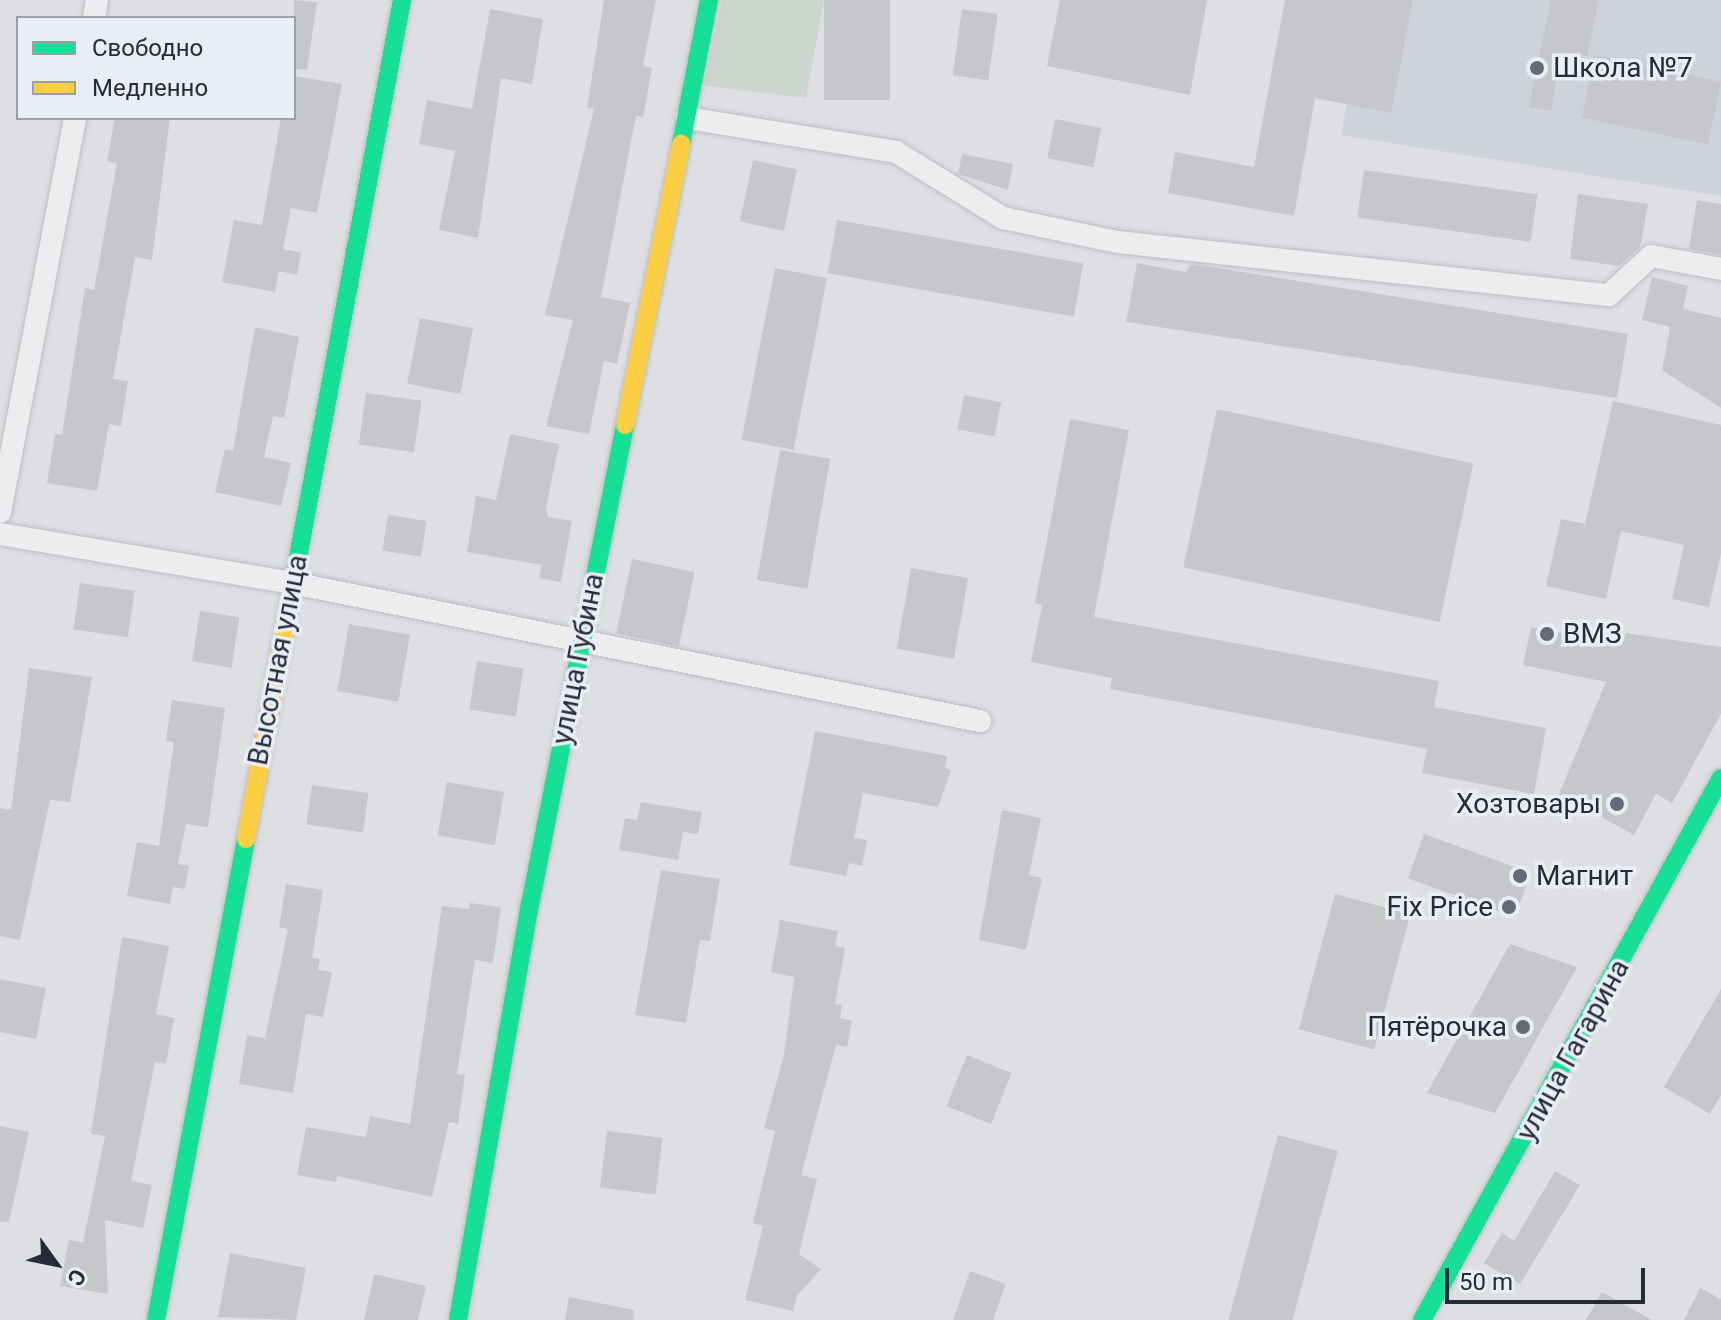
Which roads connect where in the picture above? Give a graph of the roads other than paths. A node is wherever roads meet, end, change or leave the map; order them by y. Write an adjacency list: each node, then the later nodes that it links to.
1 (402, 0): 8 (street, Высотная улица)
2 (709, 0): 3 (street, улица Губина)
3 (687, 118): 5 (street); 9 (street, улица Губина)
4 (75, 120): 6 (street)
5 (1721, 269)
6 (0, 512)
7 (0, 534): 8 (street)
8 (293, 583): 9 (street); 12 (street, Высотная улица)
9 (581, 643): 10 (street); 13 (street, улица Губина)
10 (980, 721)
11 (1721, 778): 14 (street, улица Гагарина)
12 (156, 1320)
13 (458, 1320)
14 (1422, 1320)

